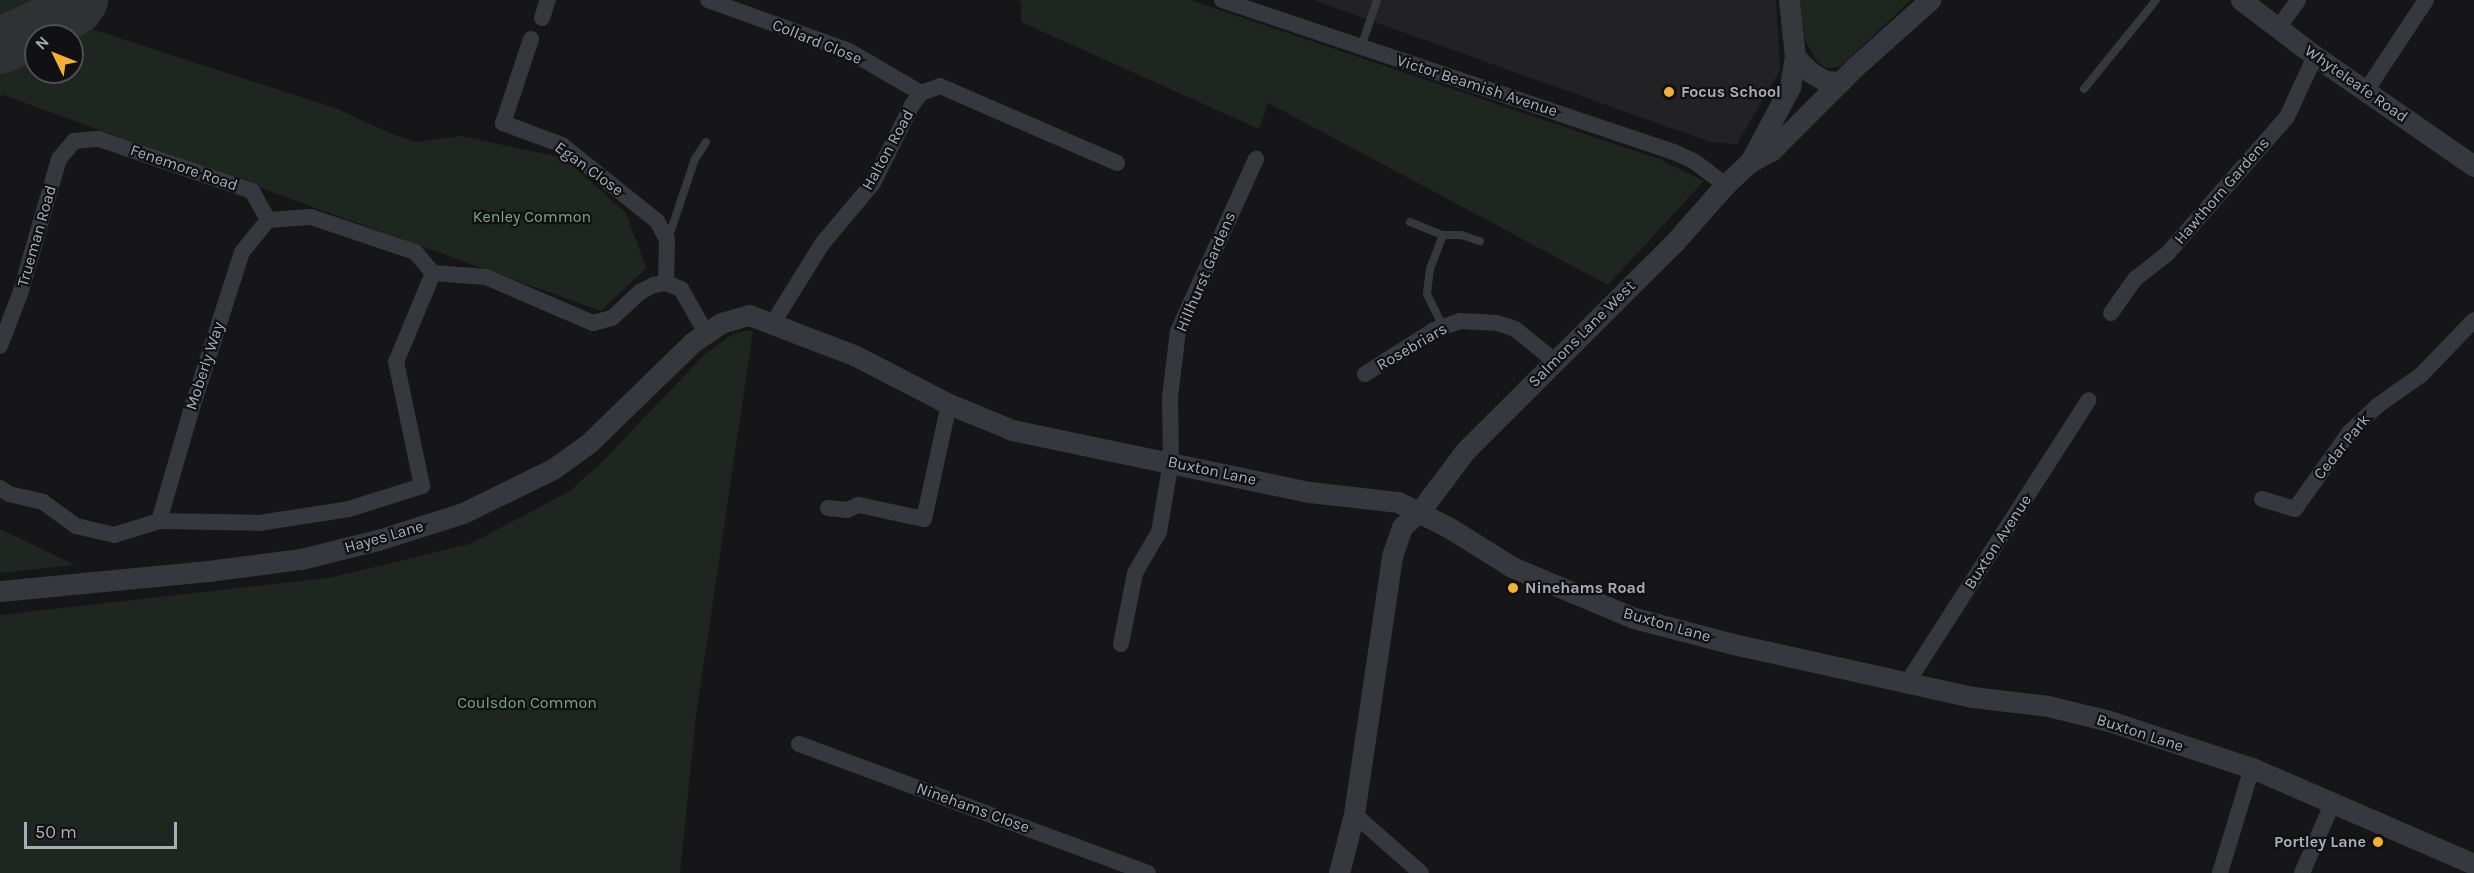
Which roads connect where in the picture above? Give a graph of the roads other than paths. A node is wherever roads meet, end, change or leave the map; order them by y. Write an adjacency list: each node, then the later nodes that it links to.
1 (548, 0): 11 (street)
2 (708, 0): 20 (street, Collard Close)
3 (1222, 0): 14 (street, Victor Beamish Avenue)
4 (1377, 0): 14 (lane)
5 (1790, 0): 16 (street, Salmons Lane West)
6 (1930, 0): 17 (street, Salmons Lane West)
7 (2156, 0): 18 (lane)
8 (2241, 0): 12 (street, Whyteleafe Road)
9 (2298, 0): 12 (street)
10 (2426, 0): 19 (street)
11 (542, 18)
12 (2278, 28): 15 (street, Whyteleafe Road)
13 (531, 39): 31 (street, Egan Close)
14 (1361, 47): 27 (street, Victor Beamish Avenue)
15 (2315, 56): 19 (street, Whyteleafe Road); 35 (street, Hawthorn Gardens)
16 (1795, 57): 17 (street); 24 (street, Salmons Lane West)
17 (1840, 82): 24 (street, Salmons Lane West)
18 (2084, 89)
19 (2366, 91): 26 (street, Whyteleafe Road)
20 (921, 93): 25 (street, Halton Road); 37 (street, Halton Road)
21 (706, 142): 31 (lane)
22 (59, 159): 28 (street, Fenemore Road); 40 (street, Trueman Road)
23 (1256, 159): 45 (street, Hillhurst Gardens)
24 (1750, 162): 27 (street, Salmons Lane West)
25 (1117, 163)
26 (2474, 166)
27 (1725, 185): 41 (street, Salmons Lane West)
28 (268, 220): 33 (street); 50 (street, Moberly Way)
29 (1410, 222): 30 (lane)
30 (1443, 235): 32 (lane); 38 (lane)
31 (667, 240): 34 (street)
32 (1480, 241)
33 (434, 273): 34 (street); 50 (street)
34 (666, 283): 39 (street)
35 (2111, 313)
36 (2474, 320): 47 (street, Cedar Park)
37 (774, 323): 39 (street, Buxton Lane); 44 (street, Buxton Lane)
38 (1443, 327): 41 (street, Rosebriars); 42 (street, Rosebriars)
39 (706, 333): 51 (street, Hayes Lane)
40 (0, 346)
41 (1555, 362): 49 (street, Salmons Lane West)
42 (1365, 375)
43 (2089, 400): 53 (street, Buxton Avenue)
44 (949, 404): 45 (street, Buxton Lane); 48 (street)
45 (1171, 462): 49 (street, Buxton Lane); 52 (street, Hillhurst Gardens)
46 (0, 488): 50 (street)
47 (2262, 499)
48 (828, 508)
49 (1420, 512): 53 (street, Buxton Lane); 57 (street)
50 (159, 521)
51 (0, 591)
52 (1121, 644)
53 (1907, 683): 55 (street, Buxton Lane)
54 (799, 744): 59 (street, Ninehams Close)
55 (2252, 768): 56 (street, Buxton Lane); 62 (street)
56 (2333, 802): 58 (street, Buxton Lane); 63 (street)
57 (1354, 814): 60 (street); 61 (street)
58 (2474, 864)
59 (1148, 873)
60 (1339, 873)
61 (1421, 873)
62 (2220, 873)
63 (2302, 873)

